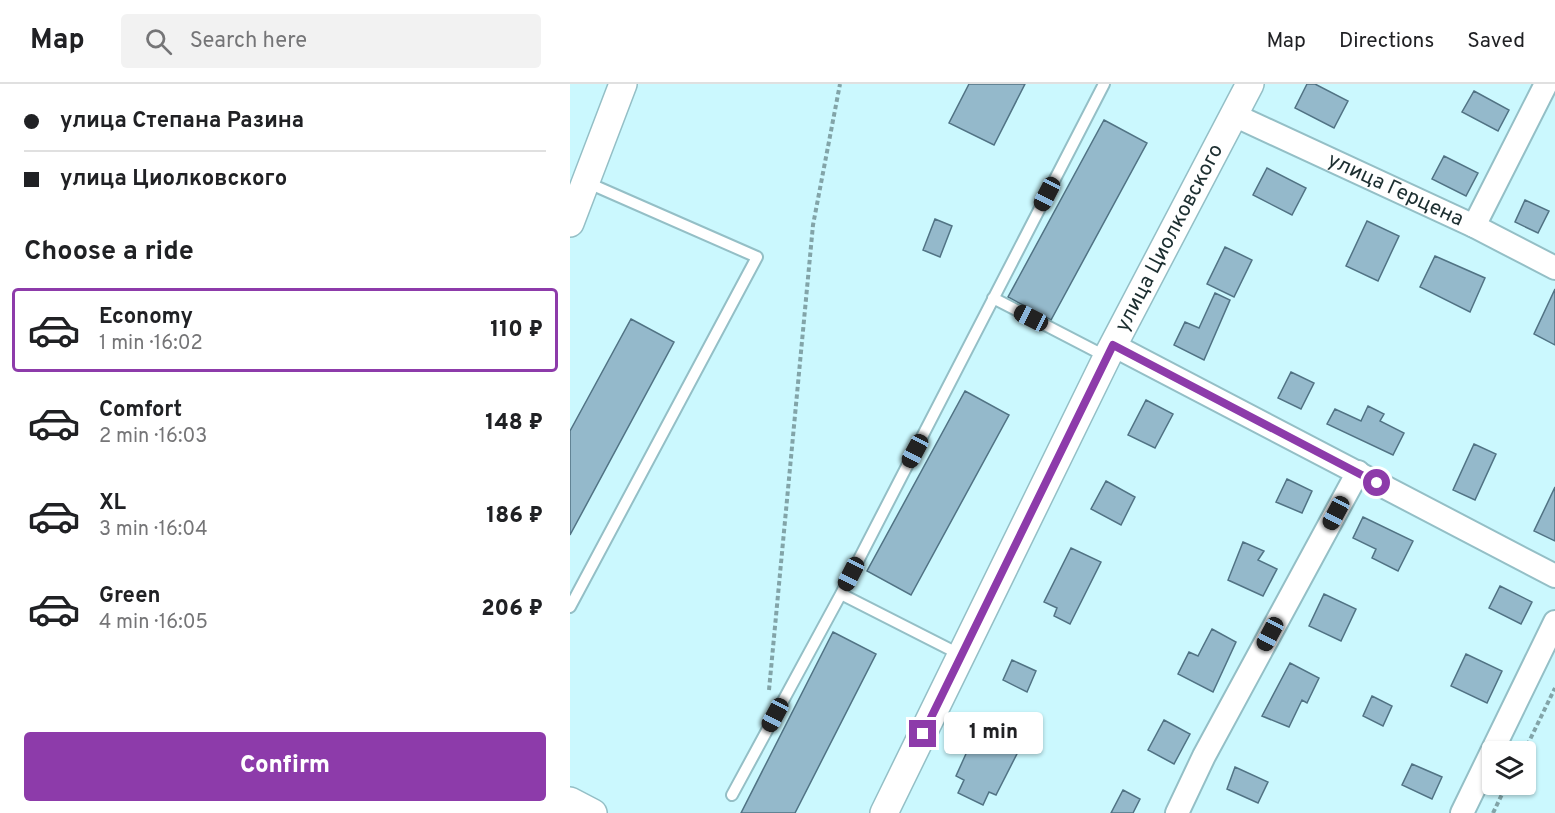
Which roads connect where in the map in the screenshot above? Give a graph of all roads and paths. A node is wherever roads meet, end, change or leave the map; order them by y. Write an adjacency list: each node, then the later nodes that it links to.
1 (623, 84): 7 (street)
2 (840, 84): 20 (path)
3 (1104, 84): 11 (lane)
4 (1250, 84): 6 (street, улица Циолковского)
5 (1546, 84): 9 (street)
6 (1234, 115): 9 (street, улица Герцена); 12 (street, улица Циолковского)
7 (585, 182): 8 (street); 16 (lane)
8 (570, 223)
9 (1474, 226): 10 (street, улица Герцена)
10 (1555, 268)
11 (993, 298): 12 (lane); 15 (lane)
12 (1110, 351): 13 (street); 18 (street, улица Циолковского)
13 (1358, 472): 14 (street); 27 (street)
14 (1555, 576)
15 (841, 594): 18 (lane); 20 (lane)
16 (570, 607)
17 (1555, 622): 28 (street)
18 (962, 656): 26 (street, улица Циолковского)
19 (1555, 688): 21 (path)
20 (764, 736): 22 (lane)
21 (1529, 741)
22 (732, 795)
23 (1502, 795): 29 (path)
24 (570, 801): 25 (street)
25 (593, 813)
26 (884, 813)
27 (1177, 813)
28 (1462, 813)
29 (1493, 813)

